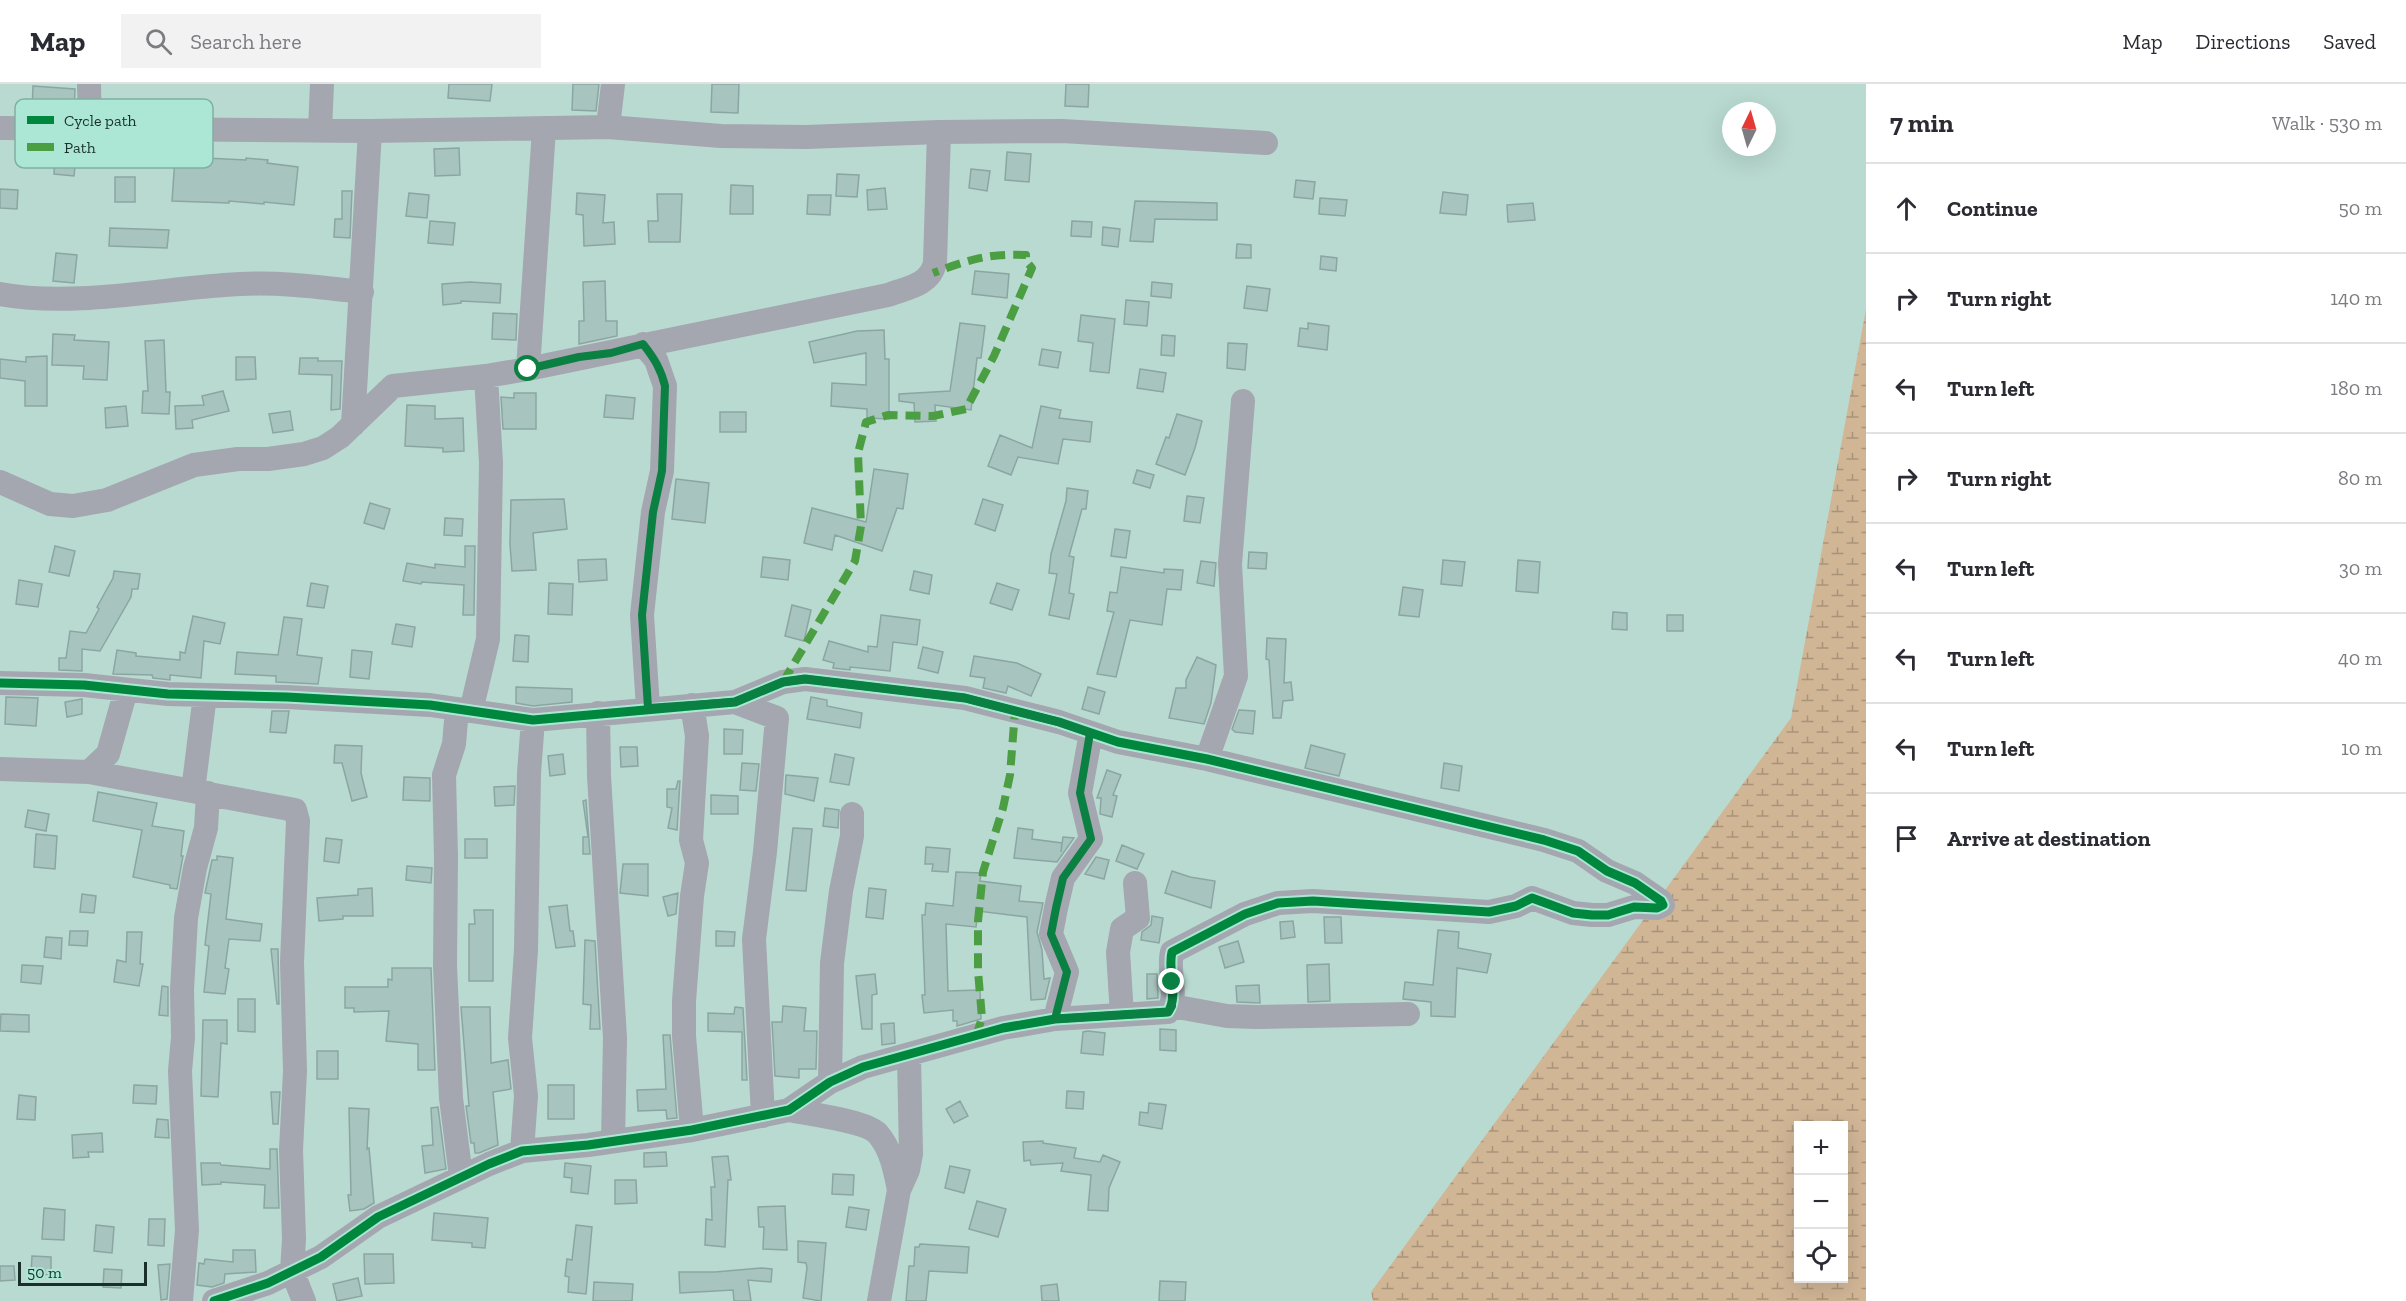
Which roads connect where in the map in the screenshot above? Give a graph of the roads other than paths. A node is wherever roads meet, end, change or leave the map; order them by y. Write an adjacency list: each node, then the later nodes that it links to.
1 (89, 84): 4 (street)
2 (322, 84): 9 (street)
3 (613, 84): 5 (street)
4 (89, 99)
5 (608, 127): 8 (street); 12 (street)
6 (0, 128): 7 (street)
7 (15, 128)
8 (544, 129): 11 (street); 17 (street)
9 (320, 130): 10 (street); 11 (street)
10 (213, 131)
11 (370, 131): 14 (street)
12 (939, 132): 13 (street); 16 (street)
13 (1266, 143)
14 (362, 292): 15 (street); 20 (street)
15 (0, 294)
16 (643, 344): 17 (street); 28 (street)
17 (528, 369): 18 (street)
18 (486, 376): 20 (street); 29 (street)
19 (1243, 401): 34 (street)
20 (353, 425): 21 (street)
21 (0, 482)
22 (789, 681): 26 (street); 31 (street); 33 (street)
23 (0, 683): 24 (street)
24 (126, 690): 25 (street); 36 (street)
25 (205, 695): 29 (street); 37 (street)
26 (735, 702): 27 (street); 31 (street)
27 (692, 705): 28 (street); 48 (street)
28 (648, 708): 30 (street)
29 (464, 710): 32 (street); 51 (street)
30 (598, 713): 32 (street); 49 (street)
31 (777, 718): 47 (street)
32 (533, 720): 50 (street)
33 (1090, 733): 34 (street); 43 (street)
34 (1207, 759): 40 (street)
35 (0, 769): 36 (street)
36 (89, 772): 37 (street)
37 (201, 792): 53 (street); 54 (street)
38 (852, 814): 45 (street)
39 (1135, 883): 42 (street)
40 (1172, 1006): 41 (street); 42 (street)
41 (1408, 1014)
42 (1122, 1015): 43 (street)
43 (1055, 1019): 44 (street)
44 (909, 1056): 45 (street); 52 (street)
45 (830, 1082): 46 (street)
46 (789, 1110): 47 (street); 52 (street)
47 (763, 1116): 48 (street)
48 (692, 1131): 49 (street)
49 (613, 1141): 50 (street)
50 (522, 1151): 51 (street)
51 (461, 1177): 53 (street)
52 (899, 1190): 57 (street)
53 (292, 1271): 55 (street); 56 (street)
54 (181, 1301)
55 (214, 1301)
56 (304, 1301)
57 (879, 1301)

